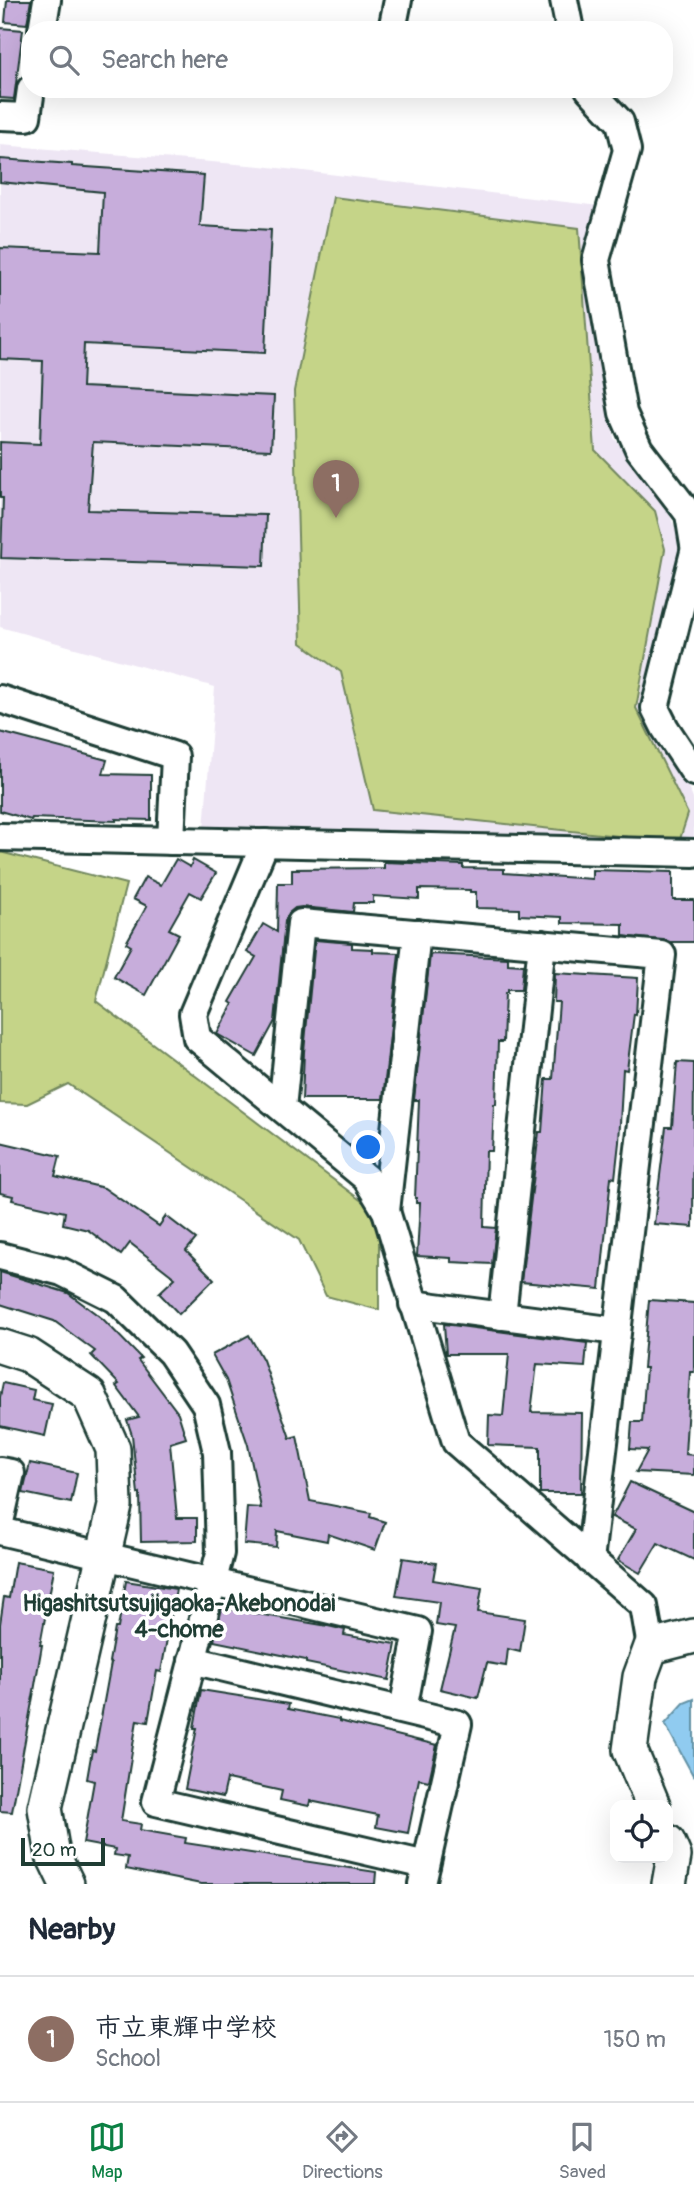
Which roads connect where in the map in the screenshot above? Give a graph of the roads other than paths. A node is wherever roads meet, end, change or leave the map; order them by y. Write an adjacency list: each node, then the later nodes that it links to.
1 (47, 0): 4 (street)
2 (398, 0): 5 (street)
3 (564, 0): 6 (street)
4 (44, 21)
5 (394, 21)
6 (568, 21)
7 (29, 98): 9 (street)
8 (597, 98): 10 (street)
9 (0, 117)
10 (694, 545)
11 (694, 552): 13 (street)
12 (0, 699): 15 (street)
13 (694, 772)
14 (0, 837): 15 (street)
15 (171, 841): 16 (street)
16 (265, 843): 17 (street); 20 (street)
17 (694, 853)
18 (417, 933): 19 (street); 20 (street); 21 (street)
19 (542, 944): 24 (street); 25 (street)
20 (282, 1108): 21 (street)
21 (386, 1211): 23 (street)
22 (0, 1256): 32 (street)
23 (413, 1304): 24 (street); 31 (street)
24 (502, 1316): 25 (street)
25 (617, 1331): 31 (street)
26 (0, 1346): 30 (street)
27 (0, 1471): 28 (street)
28 (0, 1522)
29 (0, 1531): 30 (street)
30 (104, 1556): 32 (street); 40 (street)
31 (590, 1560): 34 (street)
32 (212, 1582): 35 (street); 36 (street)
33 (694, 1636): 34 (street)
34 (652, 1647): 37 (street)
35 (192, 1660): 36 (street); 39 (street)
36 (402, 1710): 39 (street)
37 (651, 1800)
38 (673, 1863): 41 (street)
39 (424, 1874)
40 (67, 1884)
41 (669, 1884)

